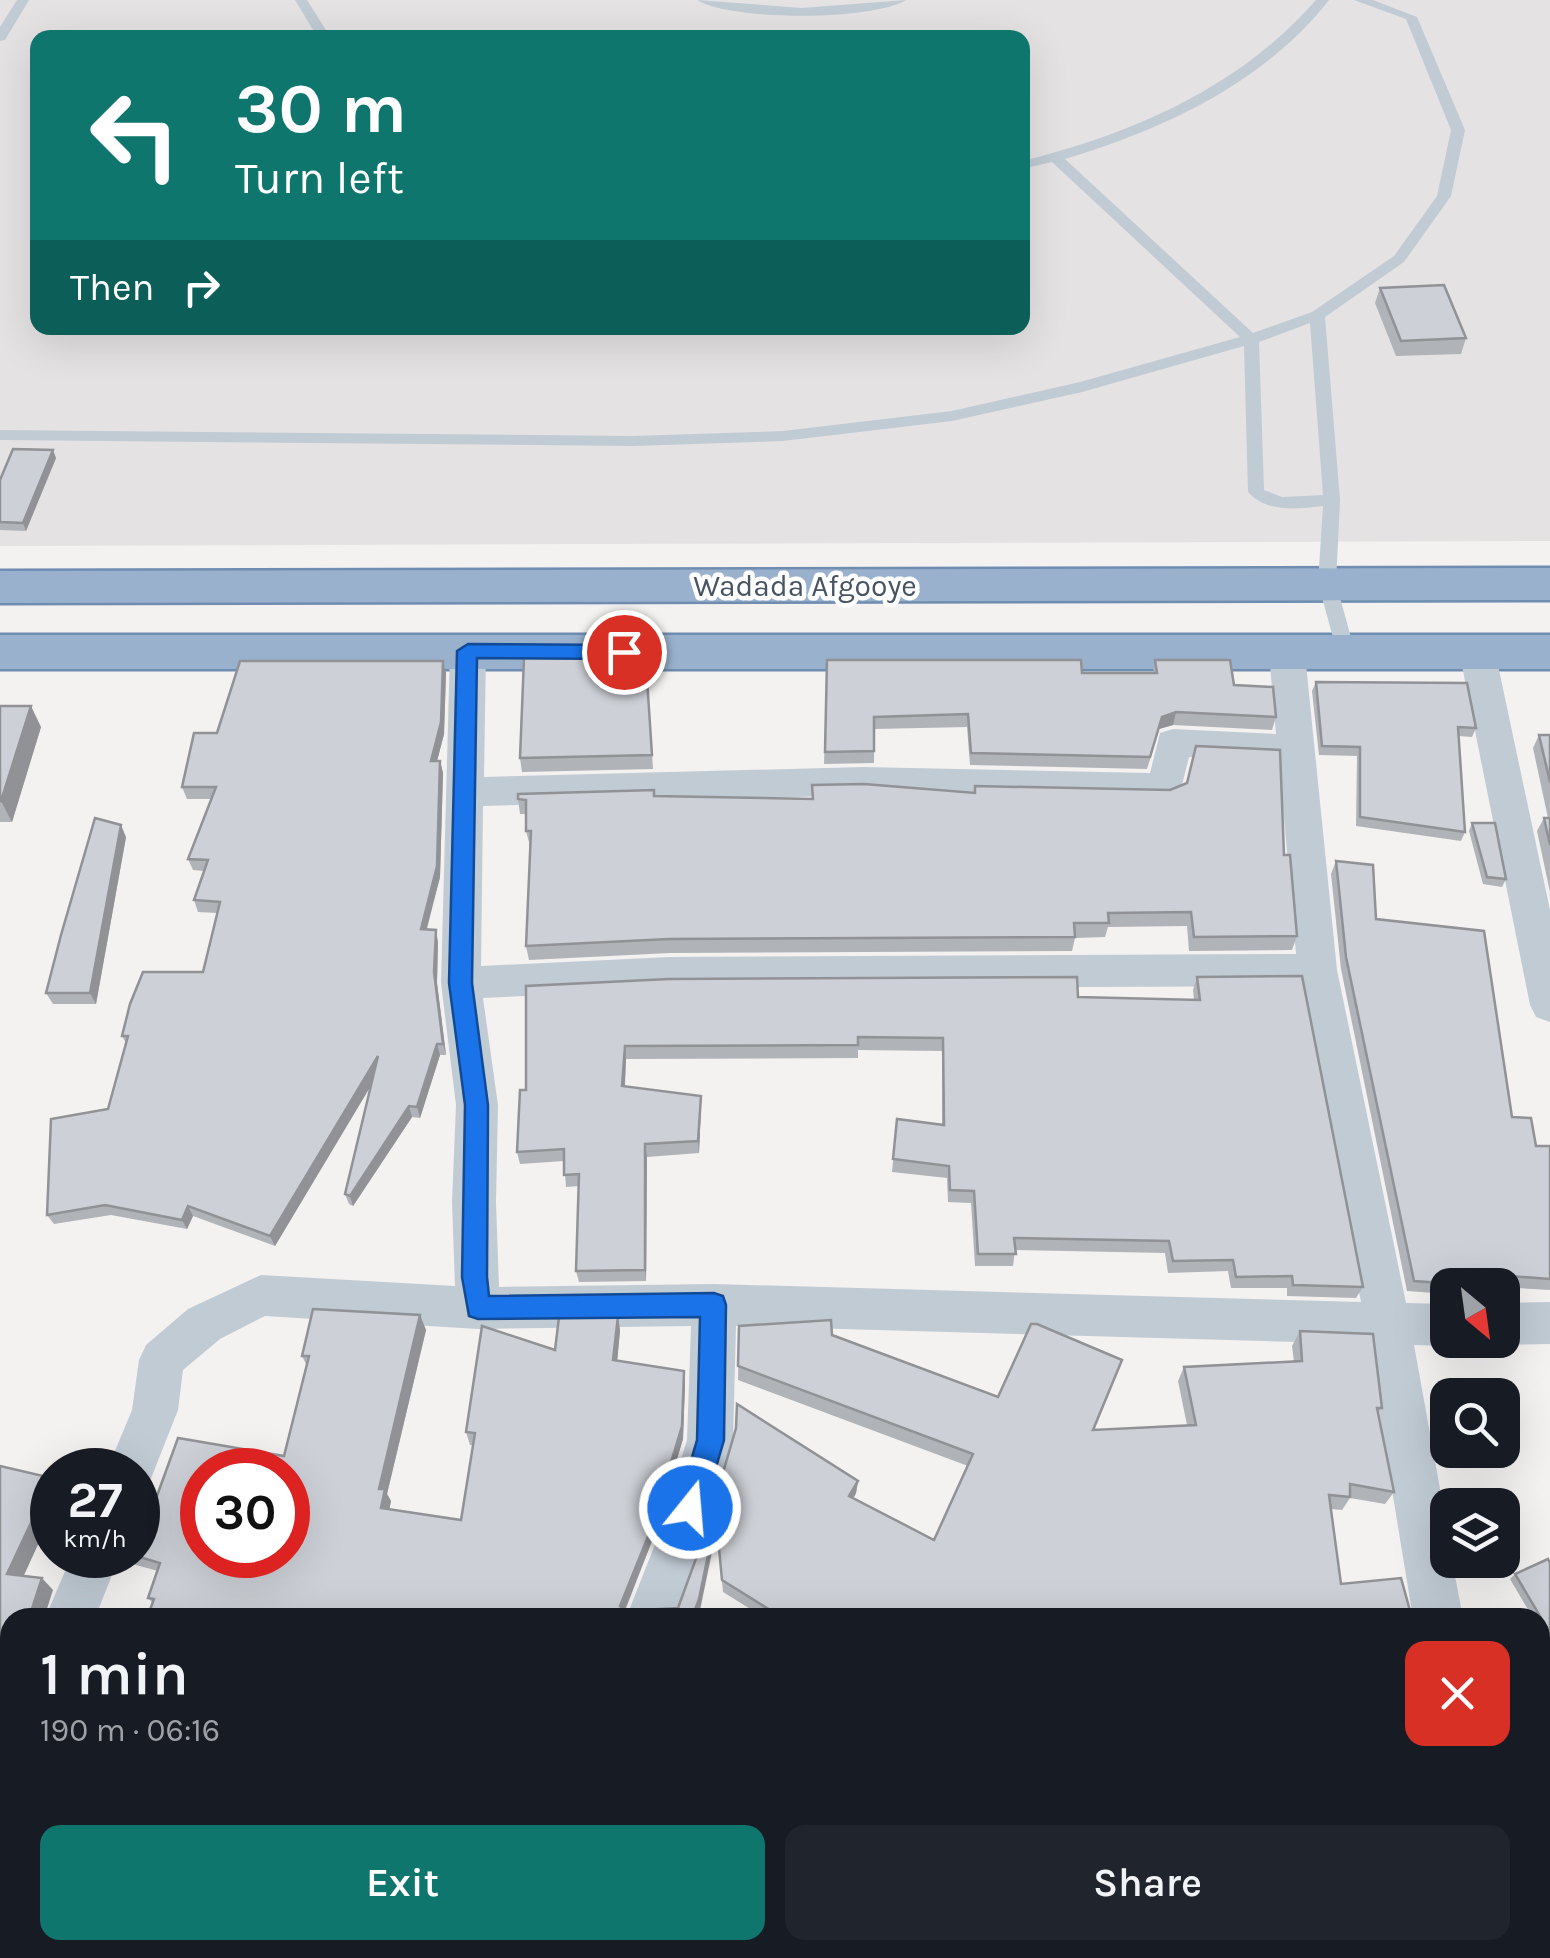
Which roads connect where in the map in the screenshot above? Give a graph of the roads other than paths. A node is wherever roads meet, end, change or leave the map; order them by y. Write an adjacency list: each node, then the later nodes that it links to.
1 (24, 0): 8 (lane)
2 (301, 0): 7 (lane)
3 (703, 0): 4 (lane)
4 (900, 0)
5 (1324, 0): 9 (lane)
6 (1360, 0): 11 (lane)
7 (321, 30)
8 (0, 37)
9 (1056, 158): 10 (lane); 12 (lane)
10 (1030, 163)
11 (1317, 315): 12 (lane); 14 (lane)
12 (1252, 339): 13 (lane); 14 (lane)
13 (0, 436)
14 (1332, 500): 15 (lane)
15 (1326, 583): 16 (highway, Wadada Afgooye); 17 (highway, Wadada Afgooye); 20 (lane)
16 (1550, 584)
17 (0, 587)
18 (468, 651): 19 (highway); 23 (highway); 25 (street)
19 (0, 652)
20 (1346, 652): 21 (highway); 23 (highway)
21 (1477, 652): 22 (highway); 28 (street)
22 (1550, 652)
23 (1287, 654): 24 (street)
24 (1294, 748): 25 (street); 26 (street)
25 (462, 792): 27 (street)
26 (1317, 970): 27 (street); 34 (street)
27 (461, 983): 30 (street)
28 (1550, 1005)
29 (714, 1305): 30 (street); 34 (street); 38 (street)
30 (478, 1308): 35 (street)
31 (1550, 1323): 32 (street)
32 (1520, 1324)
33 (1430, 1325): 34 (street)
34 (1388, 1326): 39 (street)
35 (139, 1448)
36 (87, 1578): 37 (street)
37 (74, 1608)
38 (655, 1608)
39 (1436, 1608)

